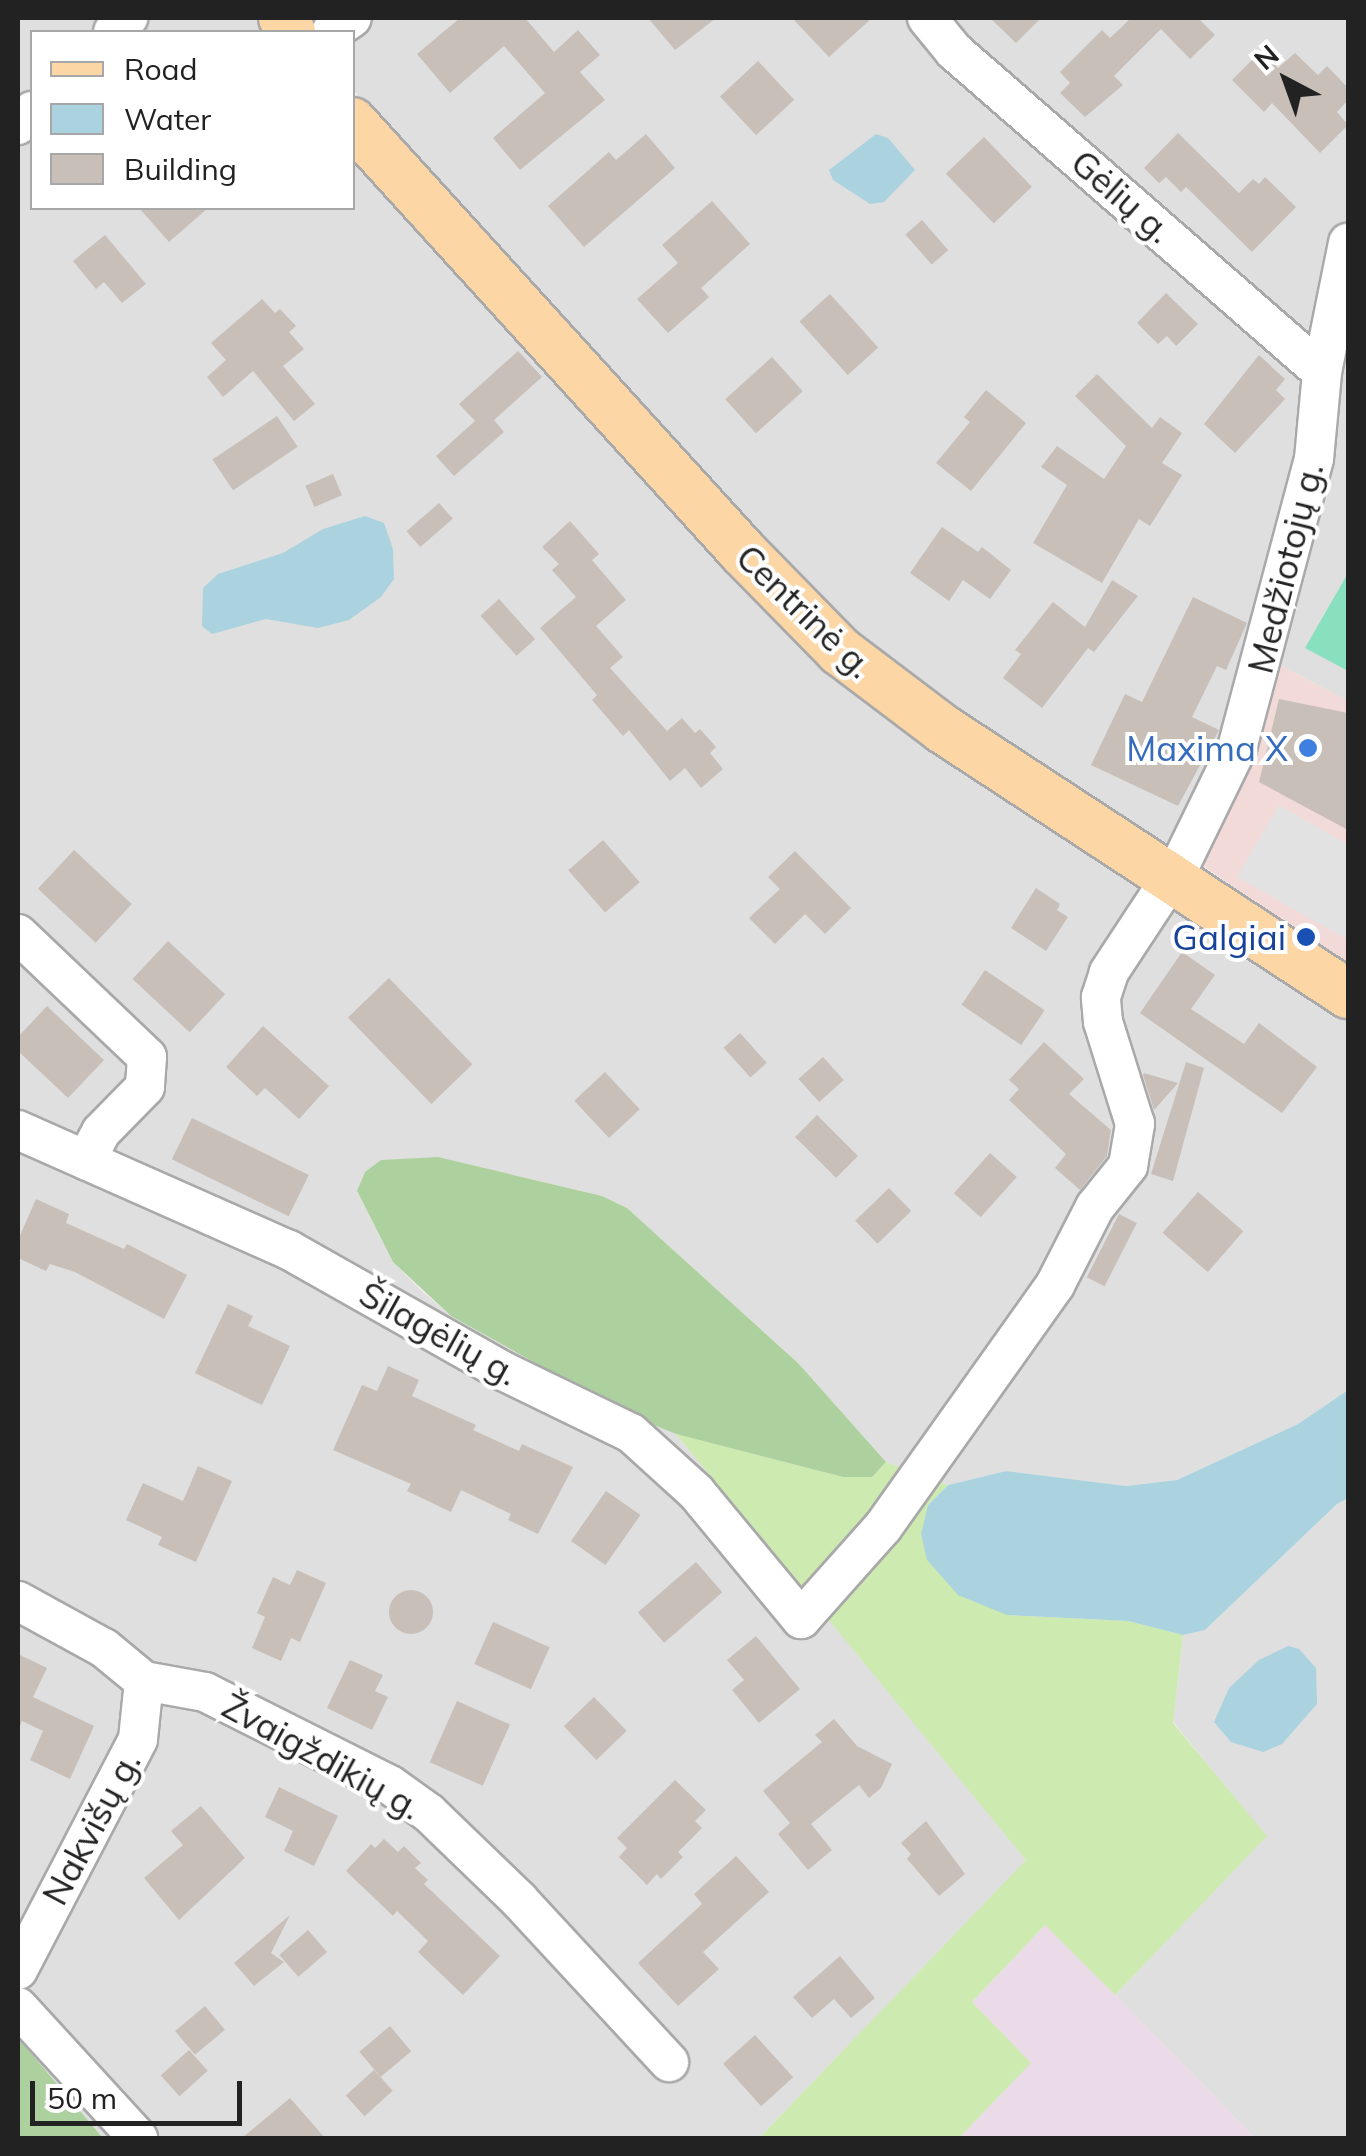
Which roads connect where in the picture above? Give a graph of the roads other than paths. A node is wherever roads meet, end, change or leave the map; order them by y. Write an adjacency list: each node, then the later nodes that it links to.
1 (926, 18): 4 (street, Gėlių g.)
2 (355, 125): 5 (main road, Centrinė g.)
3 (1348, 243): 4 (street, Medžiotojų g.)
4 (1322, 372): 5 (street, Medžiotojų g.)
5 (1172, 878): 7 (main road, Centrinė g.); 11 (street, Medžiotojų g.)
6 (18, 934): 9 (street)
7 (1348, 994)
8 (18, 1130): 9 (street, Šilagėlių g.)
9 (86, 1160): 11 (street, Šilagėlių g.)
10 (18, 1601): 12 (street, Žvaigždikių g.)
11 (801, 1618)
12 (144, 1681): 13 (street, Nakvišų g.); 15 (street, Žvaigždikių g.)
13 (18, 1970)
14 (18, 2007): 16 (street)
15 (668, 2062)
16 (138, 2138)

